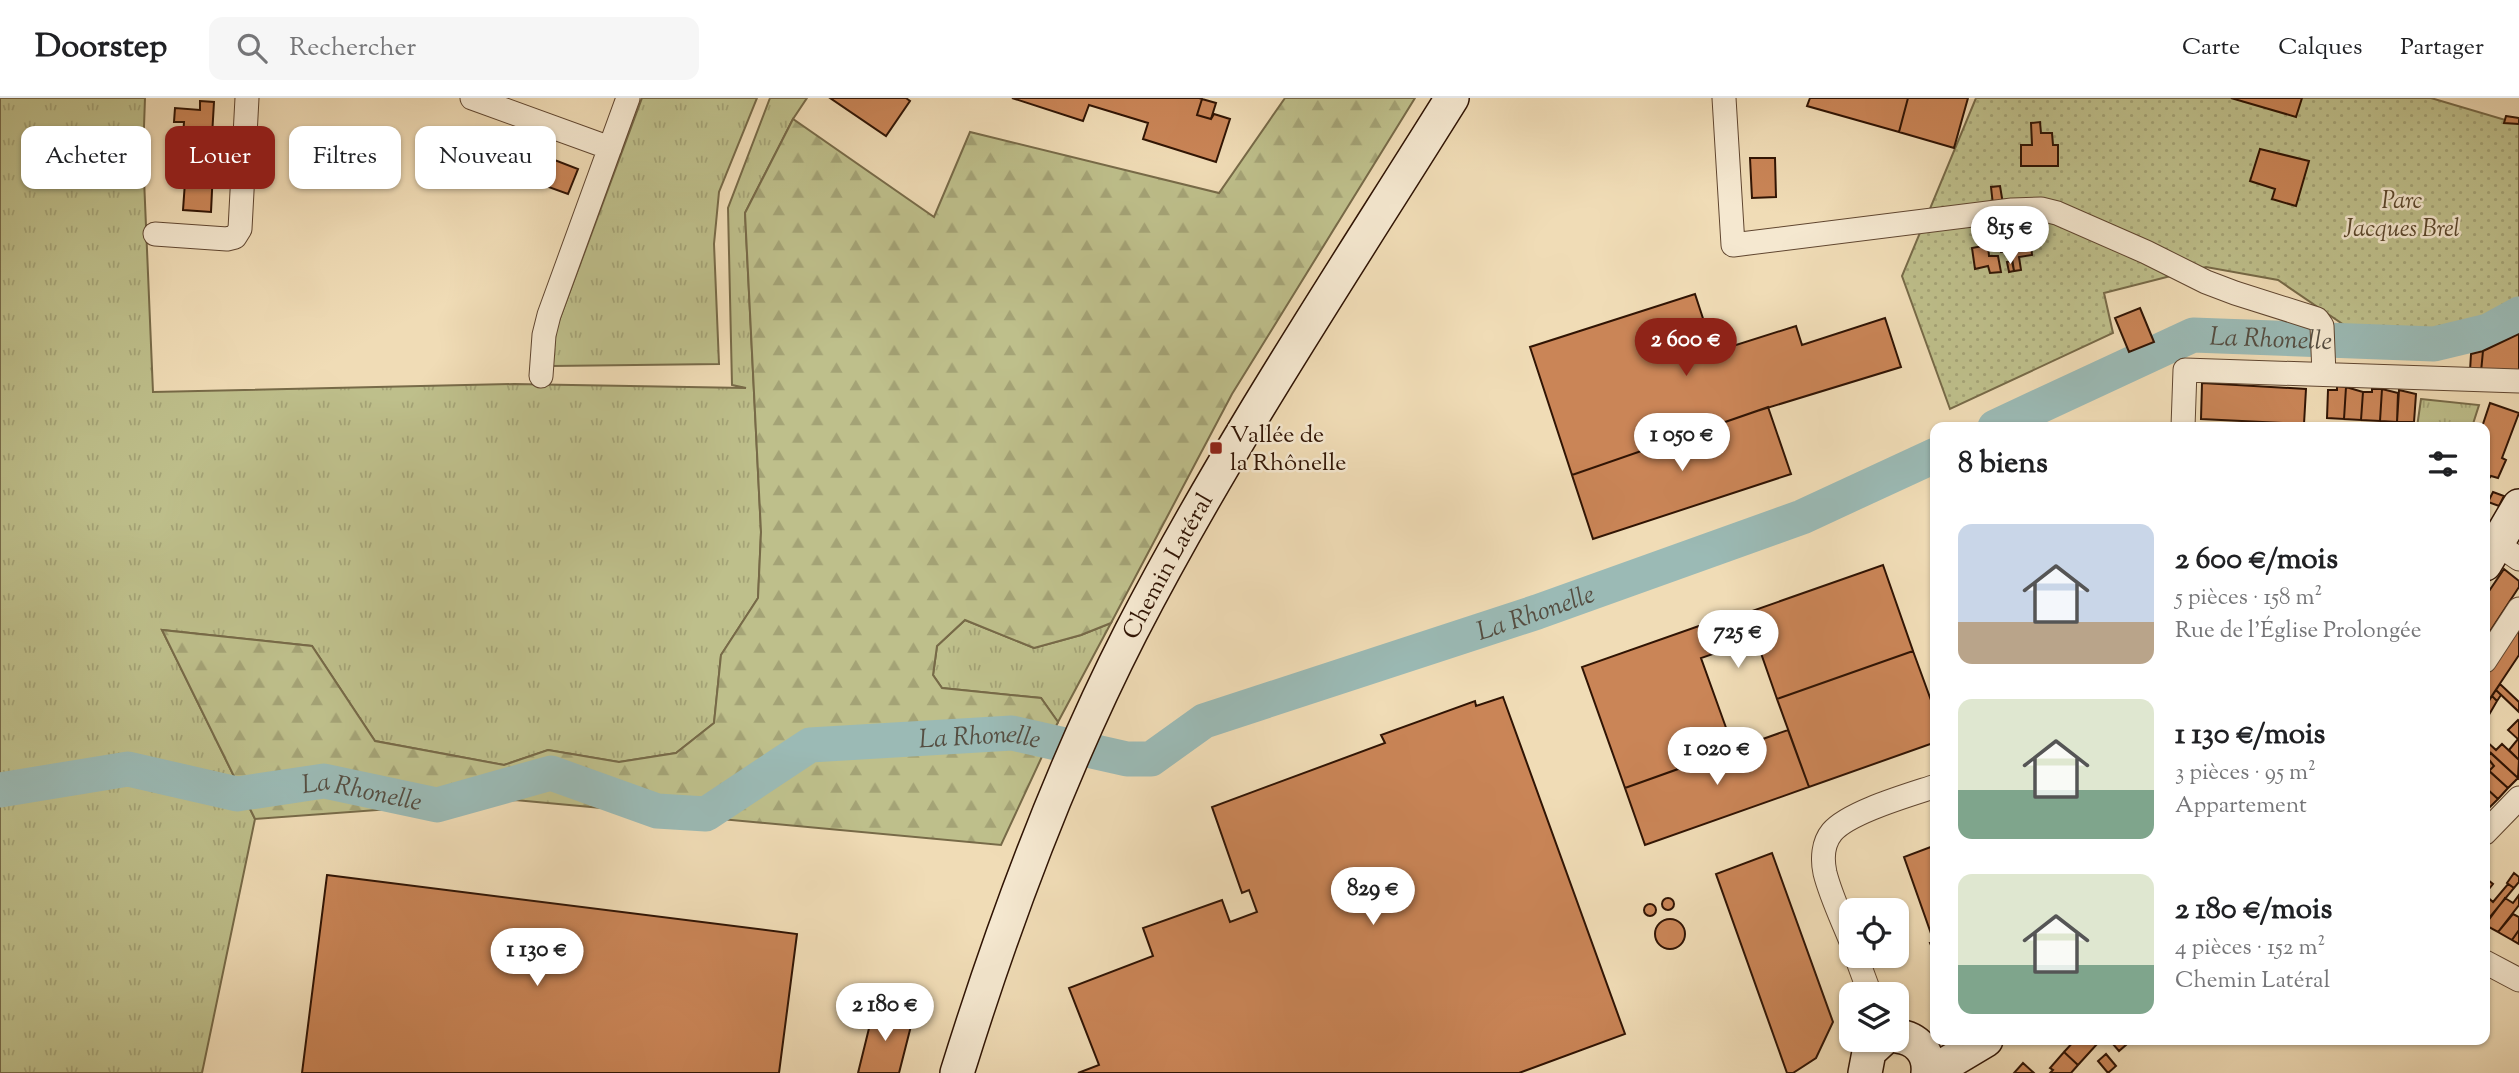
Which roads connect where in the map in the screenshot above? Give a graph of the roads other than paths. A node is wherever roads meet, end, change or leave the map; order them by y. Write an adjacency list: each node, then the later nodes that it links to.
1 (247, 98): 7 (street)
2 (472, 98): 6 (street)
3 (628, 98): 6 (street)
4 (1452, 98): 26 (street, Chemin Latéral)
5 (1724, 98): 8 (street)
6 (610, 148): 9 (street)
7 (155, 233)
8 (2324, 365): 10 (street); 11 (street)
9 (541, 376)
10 (2519, 382)
11 (2183, 422)
12 (2519, 506): 13 (street)
13 (2500, 556)
14 (2519, 609): 15 (street)
15 (2490, 653)
16 (1930, 788): 19 (street)
17 (2519, 798): 18 (street)
18 (2490, 828)
19 (1839, 909)
20 (2490, 965): 21 (street)
21 (2519, 980)
22 (1951, 1045): 25 (street)
23 (1966, 1045): 25 (street)
24 (1869, 1052): 27 (street)
25 (1919, 1057)
26 (957, 1073)
27 (1865, 1073)

